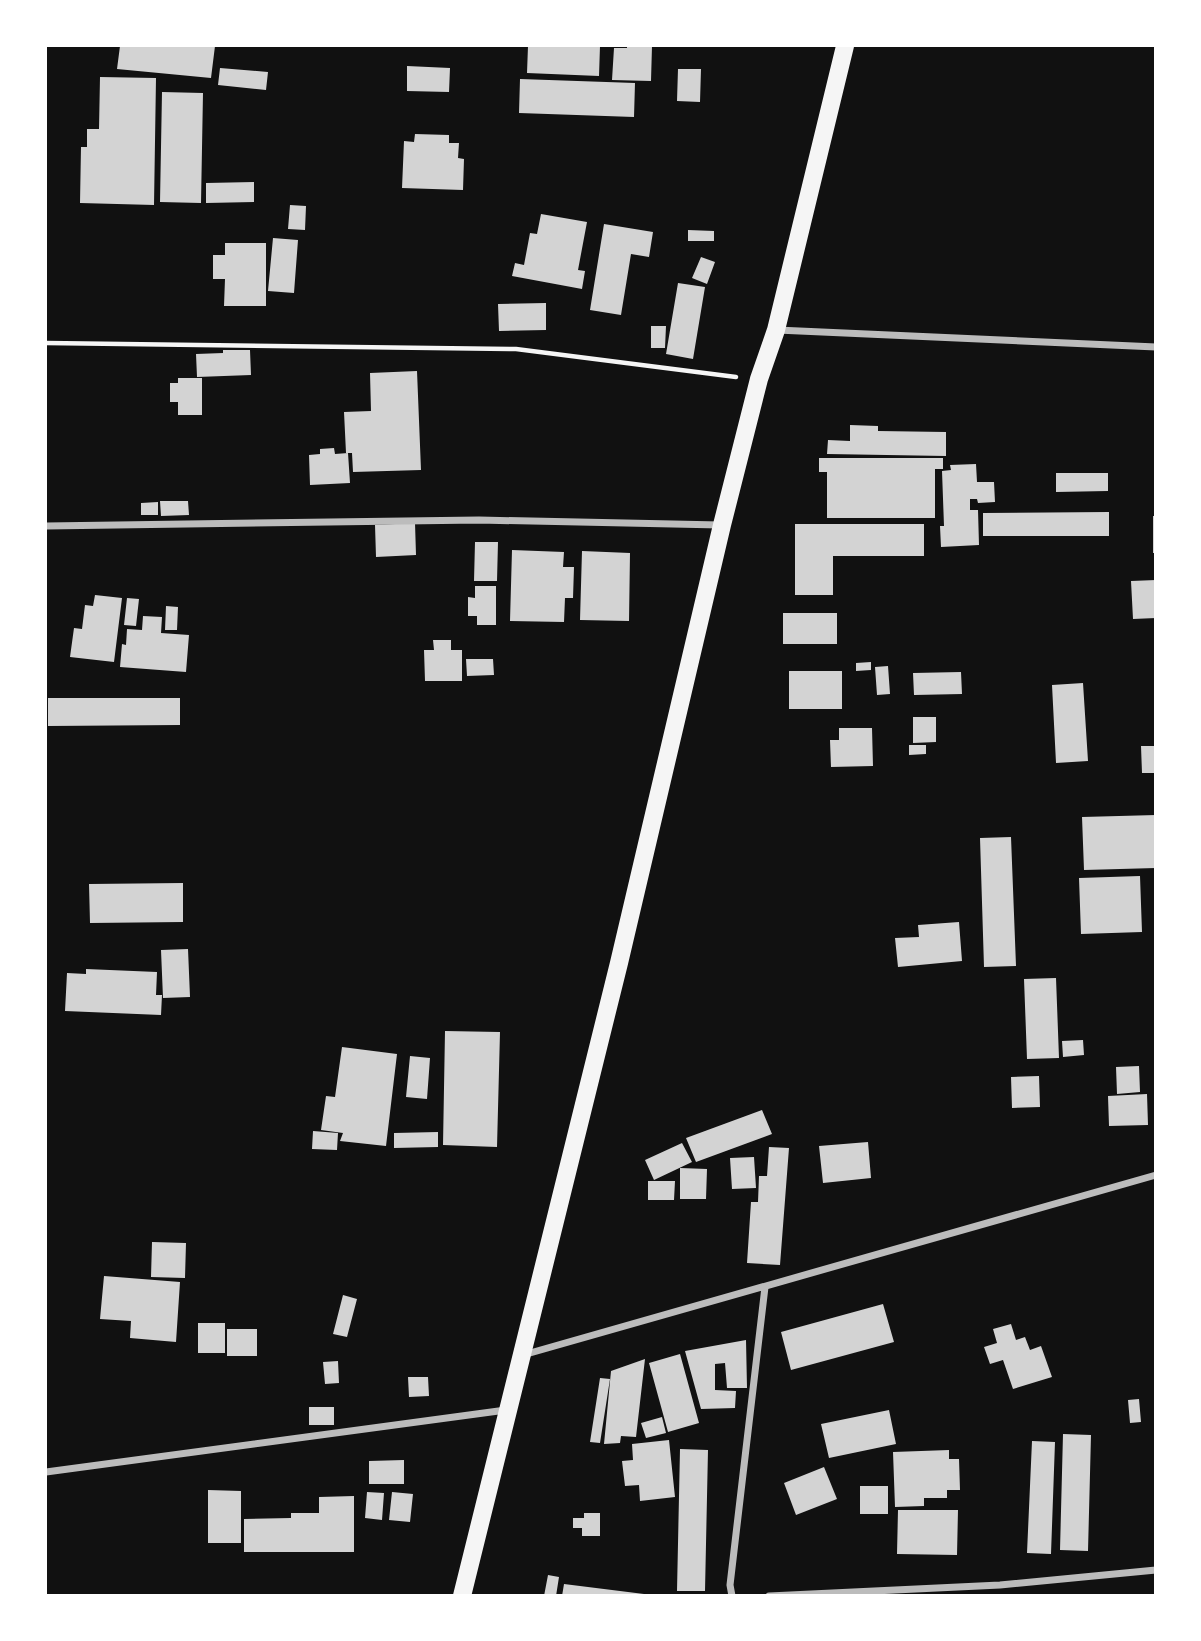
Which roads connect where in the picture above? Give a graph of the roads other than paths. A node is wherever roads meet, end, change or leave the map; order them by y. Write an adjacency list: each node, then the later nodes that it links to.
1 (845, 46): 2 (main road)
2 (776, 330): 3 (street); 4 (main road)
3 (1156, 347)
4 (722, 524): 5 (street); 8 (main road)
5 (46, 526)
6 (1156, 1175): 7 (street)
7 (765, 1287): 8 (street); 13 (street)
8 (522, 1355): 9 (main road)
9 (508, 1410): 10 (street); 12 (main road)
10 (46, 1472)
11 (1156, 1570): 14 (street)
12 (462, 1595)
13 (732, 1595)
14 (769, 1595)

